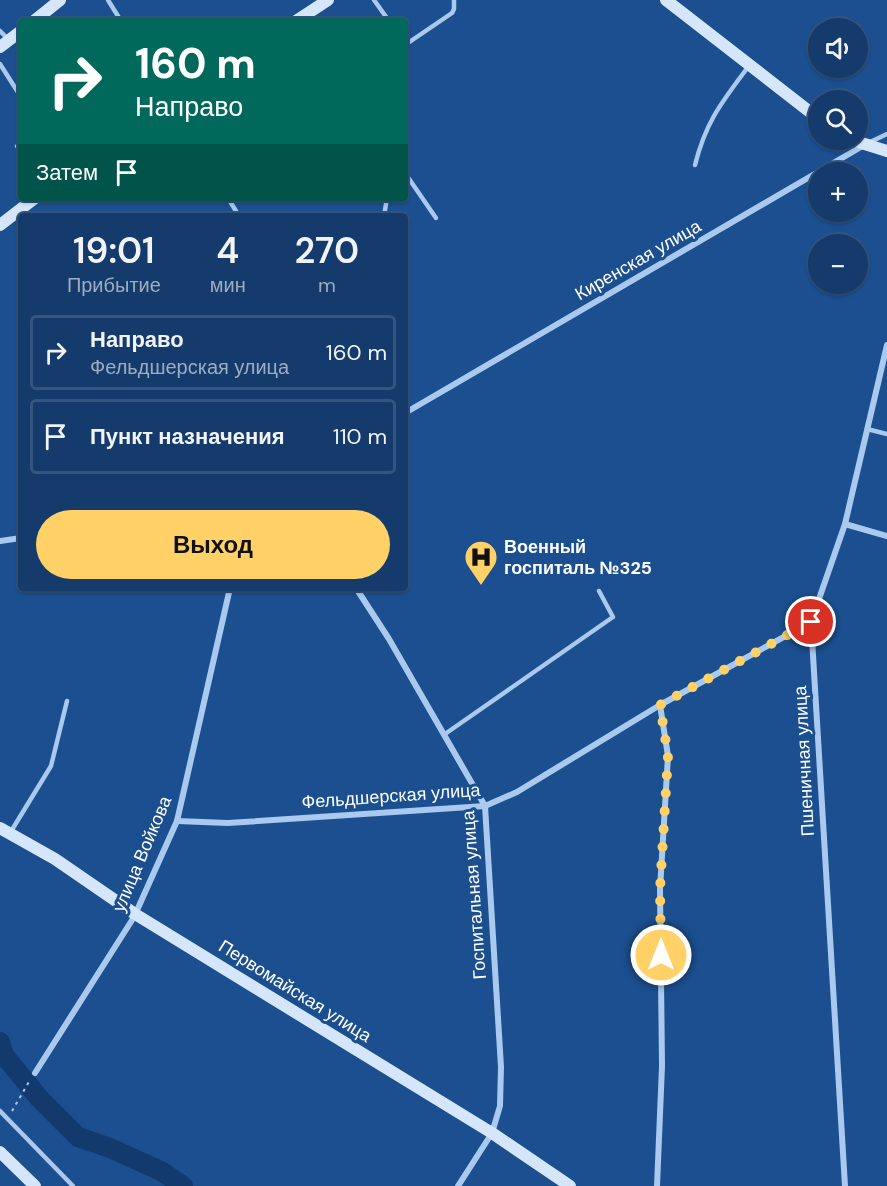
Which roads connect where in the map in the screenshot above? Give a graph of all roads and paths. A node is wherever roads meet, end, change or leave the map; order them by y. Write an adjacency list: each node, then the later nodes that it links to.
1 (60, 0): 7 (street)
2 (108, 0): 8 (lane)
3 (328, 0): 9 (street)
4 (375, 0): 10 (lane)
5 (454, 0): 13 (lane)
6 (666, 0): 15 (street)
7 (38, 18)
8 (119, 18)
9 (302, 18)
10 (387, 18)
11 (18, 32): 12 (street)
12 (3, 40)
13 (408, 43)
14 (0, 63): 16 (lane)
15 (749, 64): 17 (street); 23 (lane)
16 (18, 92)
17 (808, 110)
18 (887, 134): 19 (lane, Киренская улица)
19 (868, 143)
20 (868, 145): 22 (street)
21 (856, 150): 29 (street, Киренская улица)
22 (887, 151)
23 (695, 165)
24 (408, 177): 26 (lane)
25 (31, 201): 27 (street)
26 (436, 218)
27 (0, 225)
28 (887, 345): 30 (street, Пшеничная улица)
29 (408, 411)
30 (867, 429): 31 (lane); 32 (street, Пшеничная улица)
31 (887, 435)
32 (845, 524): 33 (street); 39 (street, Пшеничная улица)
33 (887, 536)
34 (18, 538): 35 (street)
35 (0, 541)
36 (229, 591): 44 (street, улица Войкова)
37 (358, 591): 42 (street, Госпитальная улица)
38 (599, 591): 42 (lane)
39 (811, 622): 41 (street, Фельдшерская улица); 58 (street, Пшеничная улица)
40 (67, 701): 45 (lane)
41 (660, 705): 43 (street, Фельдшерская улица); 57 (street)
42 (445, 734): 43 (street, Госпитальная улица)
43 (485, 806): 44 (street, Фельдшерская улица); 51 (street, Госпитальная улица)
44 (177, 821): 46 (street, улица Войкова)
45 (5, 831): 46 (street, Первомайская улица)
46 (135, 914): 47 (street, улица Войкова); 51 (street, Первомайская улица)
47 (35, 1073)
48 (25, 1088): 50 (path)
49 (0, 1112): 50 (lane)
50 (8, 1119): 54 (lane)
51 (492, 1133): 55 (street, Госпитальная улица); 56 (street, Первомайская улица)
52 (0, 1152): 53 (street)
53 (35, 1186)
54 (73, 1186)
55 (458, 1186)
56 (570, 1186)
57 (657, 1186)
58 (845, 1186)

